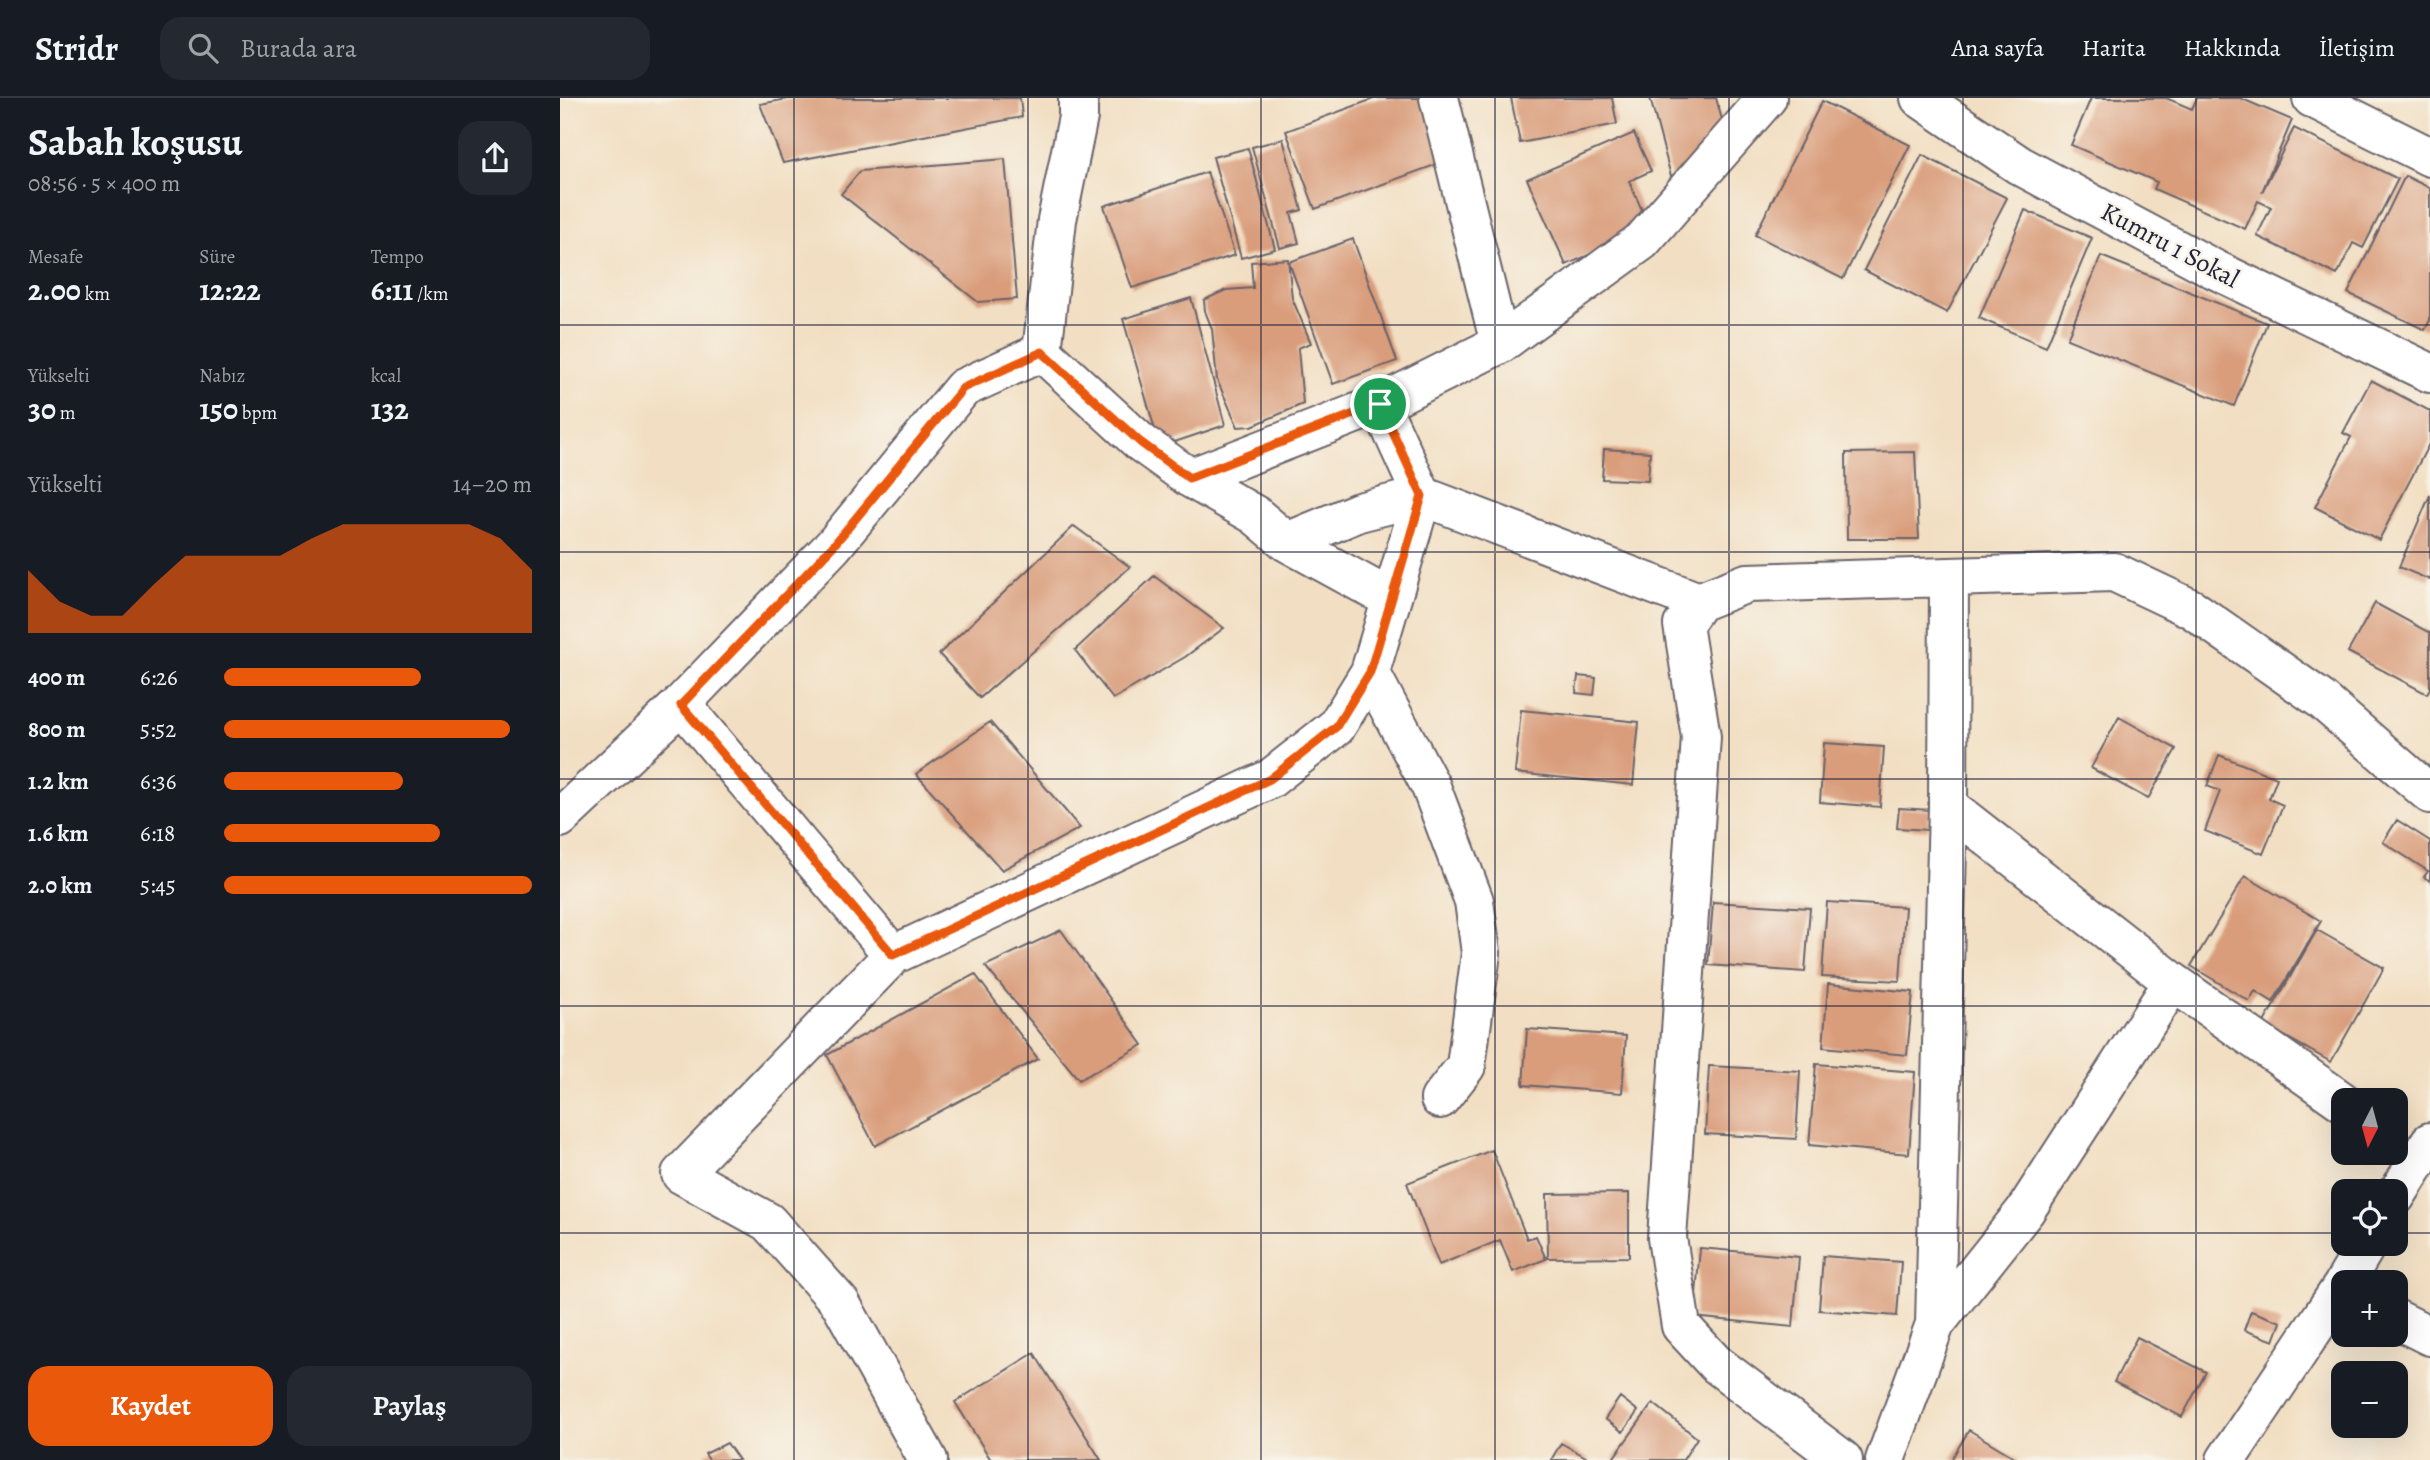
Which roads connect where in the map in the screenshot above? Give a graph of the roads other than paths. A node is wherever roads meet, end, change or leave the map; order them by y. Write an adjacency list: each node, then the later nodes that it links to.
1 (1078, 98): 8 (street)
2 (1439, 98): 7 (street)
3 (1767, 98): 7 (street)
4 (1920, 98): 9 (street, Kumru 1 Sokal)
5 (2312, 98): 6 (street)
6 (2430, 157)
7 (1500, 344): 10 (street)
8 (1042, 352): 11 (street); 18 (street)
9 (2430, 373)
10 (1380, 404): 11 (street); 12 (street)
11 (1189, 478): 13 (street)
12 (1422, 496): 13 (street); 15 (street); 16 (street)
13 (1287, 542): 15 (street)
14 (1949, 578): 16 (street); 19 (street); 20 (street)
15 (1391, 599): 17 (street)
16 (1699, 602): 33 (street)
17 (1370, 672): 22 (street); 25 (street)
18 (681, 705): 21 (street); 22 (street)
19 (2430, 794)
20 (1948, 807): 23 (street); 29 (street)
21 (560, 818)
22 (893, 955): 32 (street)
23 (2173, 982): 24 (street); 29 (street)
24 (2331, 1094)
25 (1440, 1099)
26 (2415, 1144): 27 (street)
27 (2402, 1179)
28 (2331, 1306): 35 (street)
29 (1935, 1324): 34 (street)
30 (2408, 1325): 31 (street)
31 (2430, 1336)
32 (928, 1460)
33 (1843, 1460)
34 (1885, 1460)
35 (2226, 1460)

